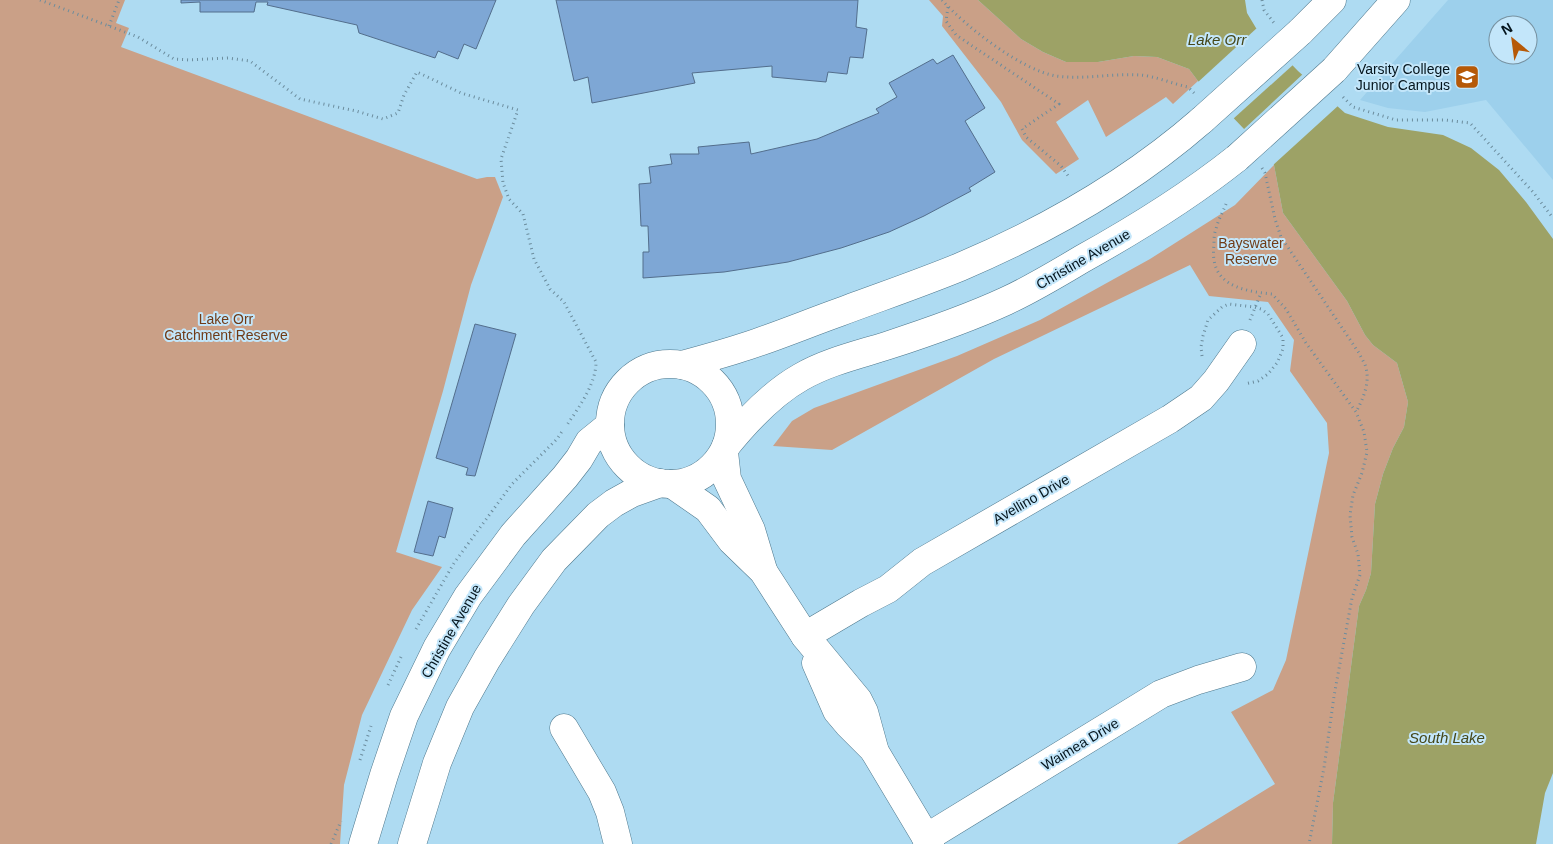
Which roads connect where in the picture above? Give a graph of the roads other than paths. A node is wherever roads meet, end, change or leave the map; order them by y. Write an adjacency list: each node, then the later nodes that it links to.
1 (1332, 0): 4 (main road, bridge)
2 (1396, 0): 6 (main road, Christine Avenue, bridge)
3 (1242, 344): 9 (main road, Avellino Drive)
4 (682, 365): 5 (main road); 6 (main road)
5 (610, 425): 7 (main road); 13 (main road, Christine Avenue)
6 (725, 449): 7 (main road, Christine Avenue); 8 (main road)
7 (666, 484): 8 (main road); 14 (main road, Christine Avenue)
8 (763, 571): 9 (main road)
9 (804, 636): 12 (main road)
10 (1242, 668): 12 (main road, Waimea Drive)
11 (564, 728): 15 (main road)
12 (928, 841)
13 (363, 844)
14 (412, 844)
15 (618, 844)

